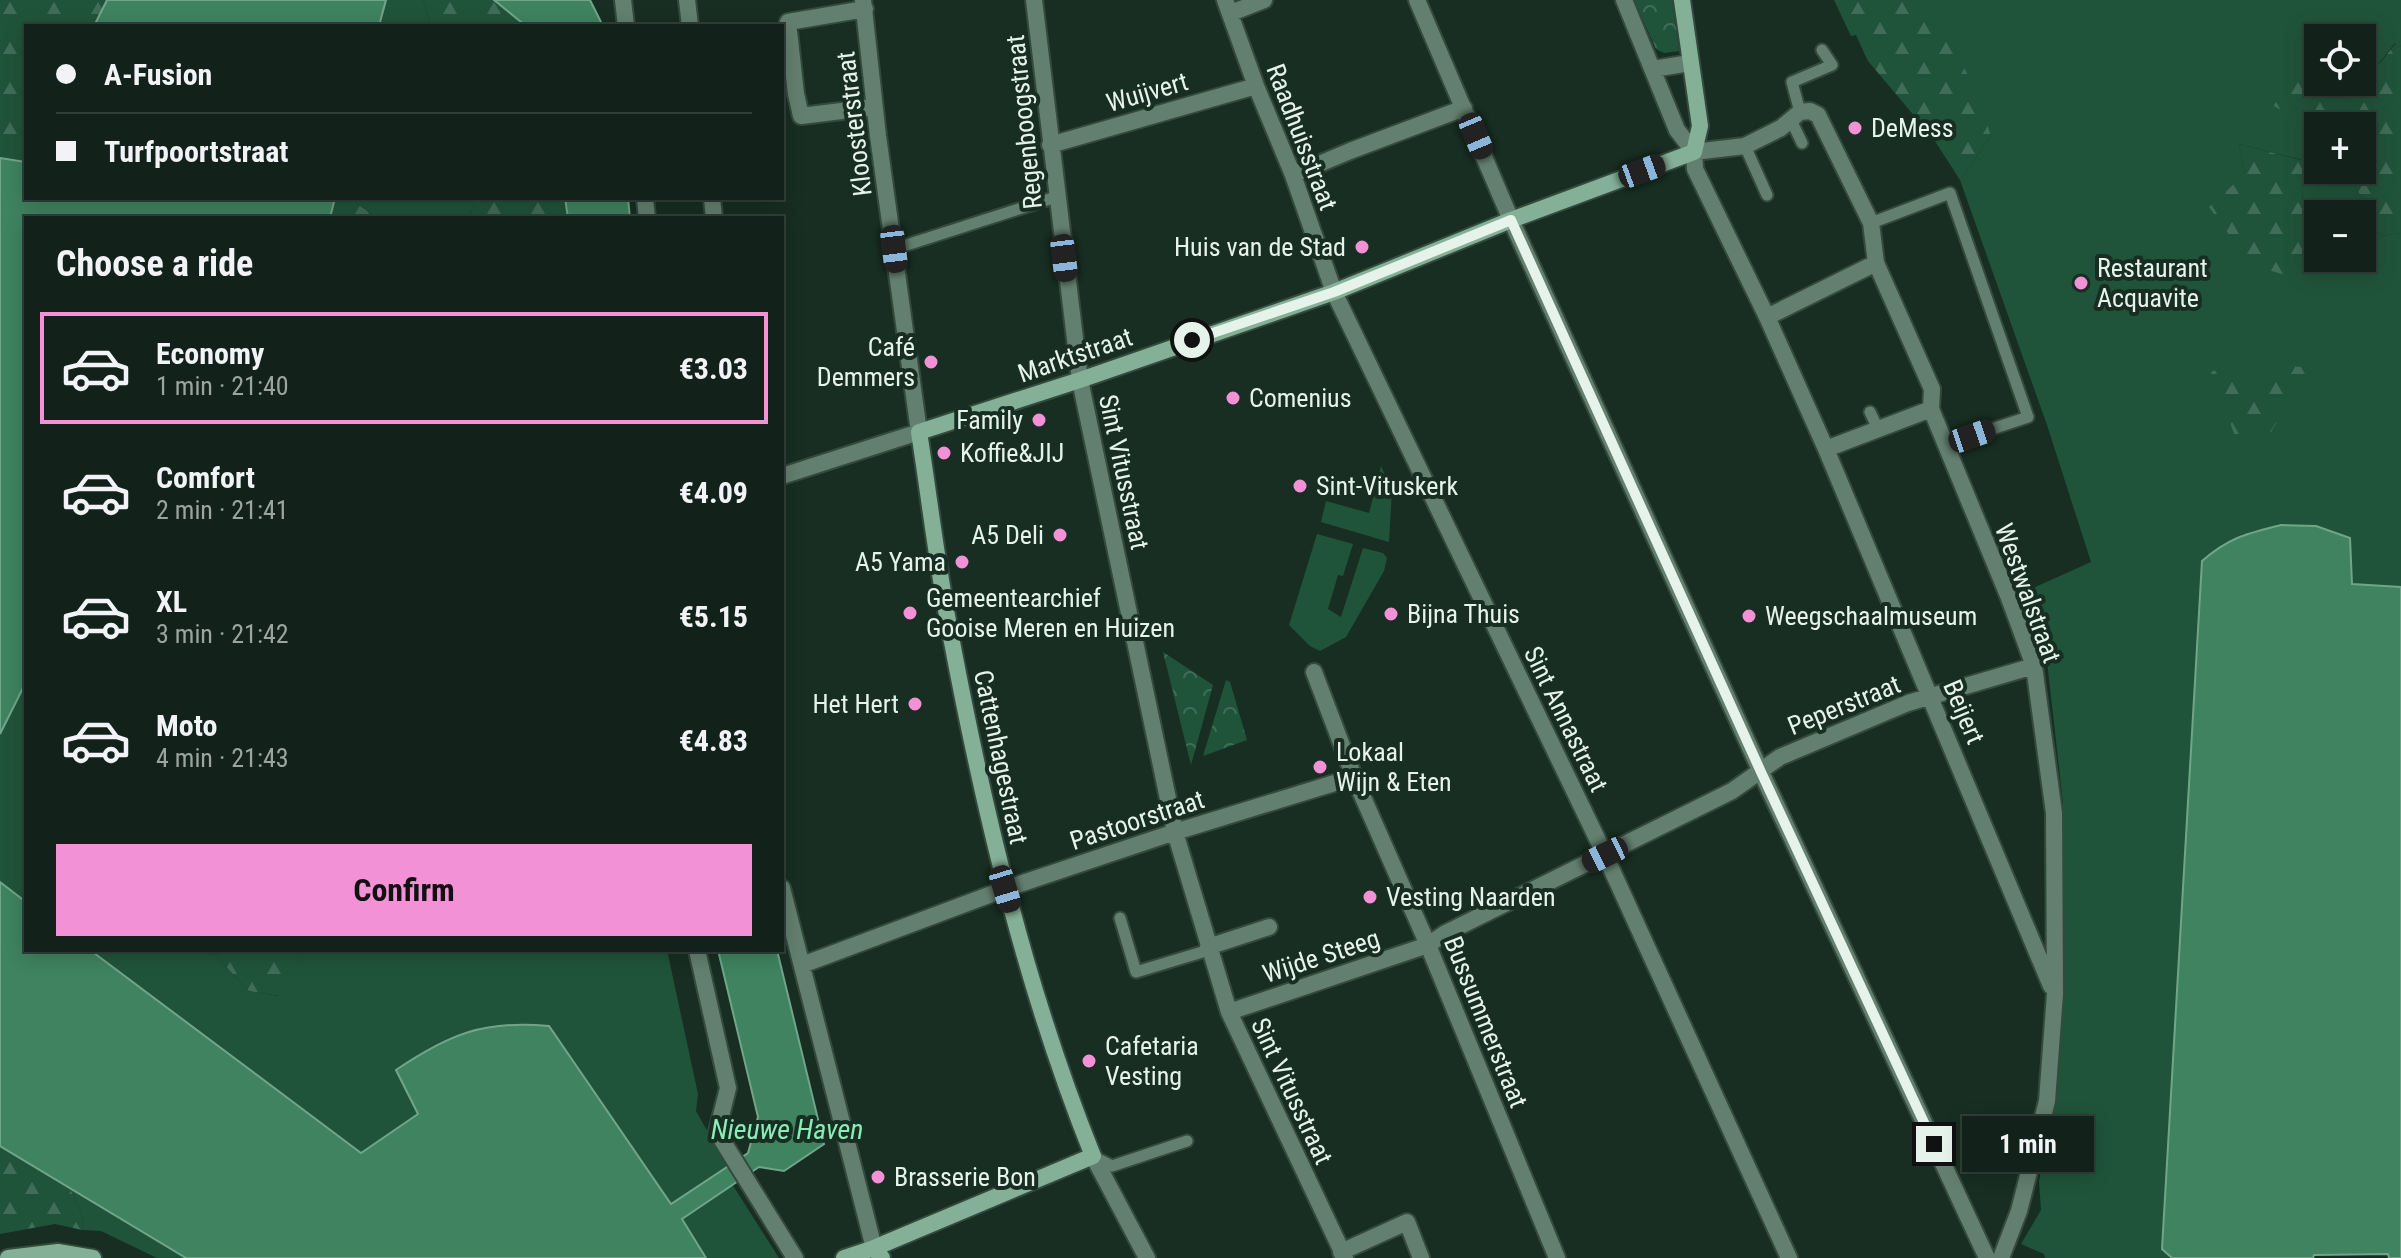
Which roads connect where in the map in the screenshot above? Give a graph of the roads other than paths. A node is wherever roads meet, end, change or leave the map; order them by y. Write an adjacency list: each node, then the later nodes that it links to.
1 (623, 0): 10 (street)
2 (687, 0): 11 (street)
3 (1034, 0): 20 (street, Regenboogstraat)
4 (1264, 0): 9 (street)
5 (1417, 0): 17 (street)
6 (1624, 0): 14 (street, Beijert)
7 (1682, 0): 13 (street)
8 (864, 5): 16 (street, Kloosterstraat); 16 (street)
9 (1228, 6): 15 (street, Raadhuisstraat)
10 (626, 24)
11 (690, 24)
12 (1822, 50): 18 (lane)
13 (1690, 63): 14 (street); 22 (street)
14 (1653, 69): 22 (street, Beijert)
15 (1256, 86): 20 (street, Wuijvert); 23 (street, Raadhuisstraat)
16 (874, 107): 28 (street, Kloosterstraat)
17 (1464, 108): 23 (street); 26 (street)
18 (1795, 116): 19 (lane); 21 (street); 27 (street, Westwalstraat)
19 (1802, 143)
20 (1050, 145): 25 (street, Regenboogstraat)
21 (1745, 146): 22 (street); 24 (lane)
22 (1694, 152): 26 (street, Marktstraat); 31 (street, Beijert)
23 (1293, 175): 30 (street, Raadhuisstraat)
24 (1767, 195)
25 (1056, 197): 28 (lane); 32 (street, Regenboogstraat)
26 (1511, 220): 30 (street, Marktstraat); 43 (street)
27 (1871, 223): 29 (street, Westwalstraat); 37 (lane)
28 (894, 249): 36 (street, Kloosterstraat)
29 (1876, 263): 31 (street); 33 (street, Westwalstraat)
30 (1334, 292): 32 (street, Marktstraat); 46 (street, Sint Annastraat)
31 (1767, 317): 38 (street, Beijert)
32 (1080, 380): 36 (street, Marktstraat); 45 (street, Sint Vitusstraat)
33 (1931, 409): 35 (street); 37 (street, Westwalstraat)
34 (1870, 412): 35 (lane)
35 (1878, 429): 38 (street)
36 (919, 432): 39 (street, Marktstraat); 47 (street, Cattenhagestraat)
37 (1944, 445): 40 (street, Westwalstraat)
38 (1826, 449): 42 (street, Beijert)
39 (784, 475)
40 (2034, 666): 42 (street, Peperstraat); 55 (street, Westwalstraat)
41 (1314, 672): 44 (street, Bussummerstraat)
42 (1931, 697): 43 (street, Peperstraat); 55 (street, Beijert)
43 (1761, 772): 46 (street, Peperstraat); 69 (street)
44 (1354, 777): 45 (street, Pastoorstraat); 51 (street, Bussummerstraat)
45 (1175, 832): 47 (street, Pastoorstraat); 52 (street, Sint Vitusstraat)
46 (1605, 855): 51 (street, Peperstraat); 68 (street, Sint Annastraat)
47 (1005, 889): 54 (street, Pastoorstraat); 58 (street, Cattenhagestraat)
48 (784, 896): 54 (street)
49 (1120, 918): 52 (lane)
50 (1269, 927): 52 (street)
51 (1428, 945): 56 (street, Wijde Steeg); 67 (street, Bussummerstraat)
52 (1209, 949): 56 (street, Sint Vitusstraat)
53 (697, 952): 63 (street)
54 (802, 965): 59 (street)
55 (2055, 994): 70 (street, Westwalstraat)
56 (1229, 1012): 60 (street, Sint Vitusstraat)
57 (1187, 1141): 58 (lane)
58 (1093, 1156): 59 (street); 65 (street, Cattenhagestraat)
59 (878, 1253): 64 (street)
60 (1343, 1255): 66 (street, Sint Vitusstraat)
61 (8, 1258): 62 (street)
62 (93, 1258)
63 (795, 1258)
64 (844, 1258)
65 (1147, 1258)
66 (1421, 1258)
67 (1557, 1258)
68 (1789, 1258)
69 (1987, 1258)
70 (2001, 1258)

